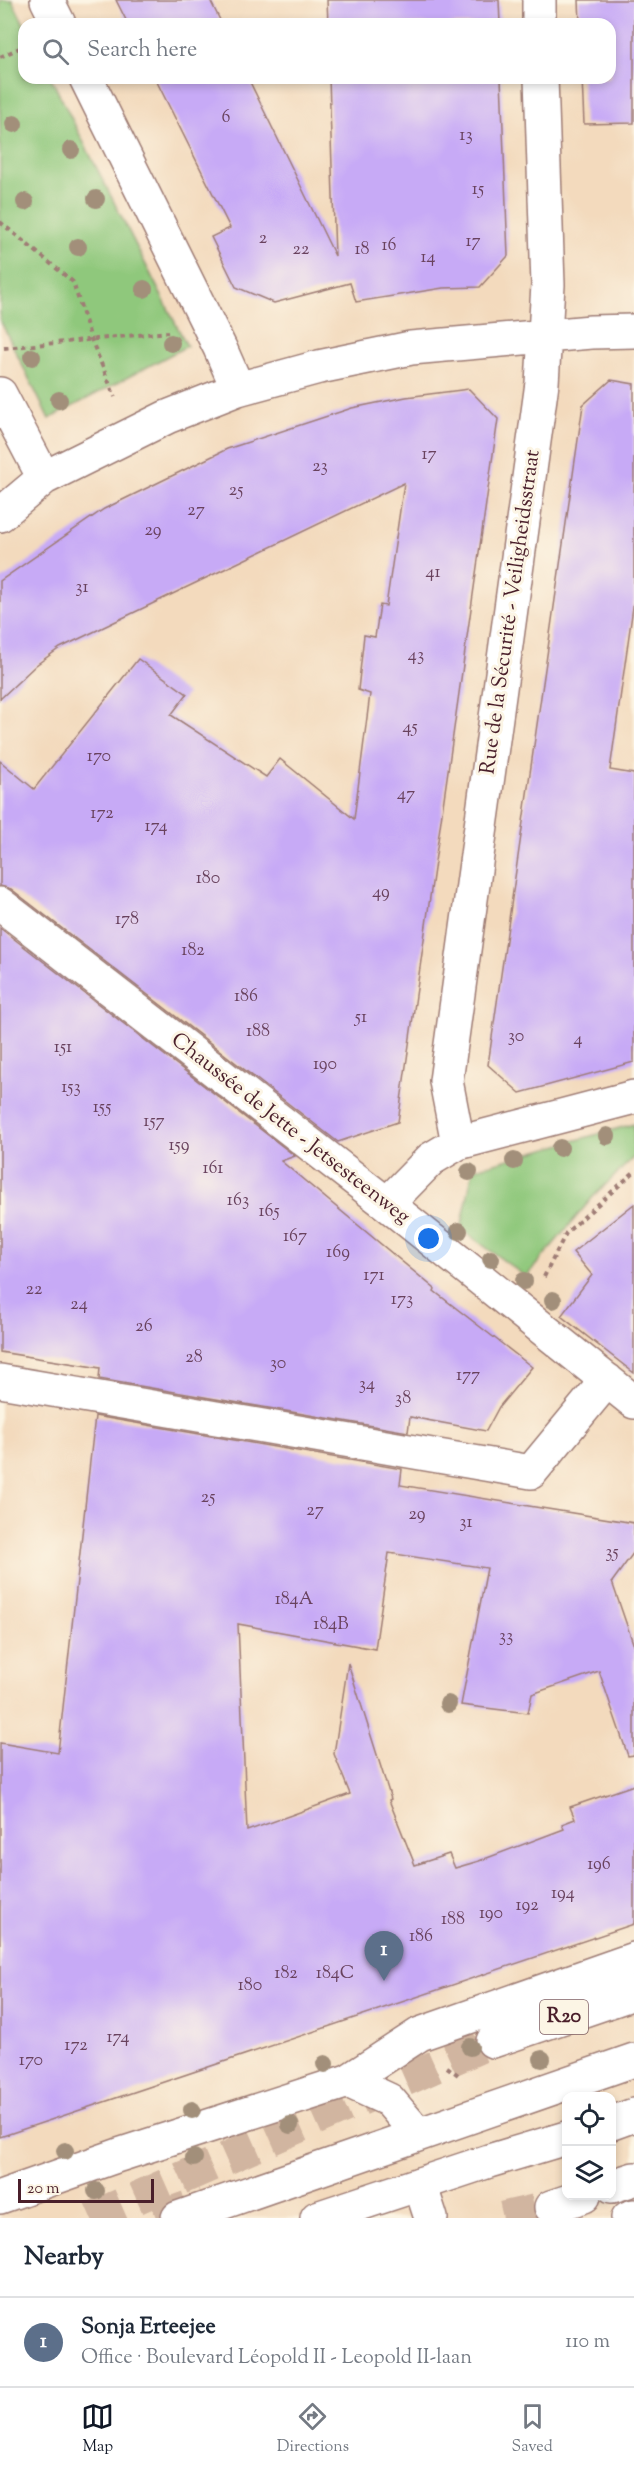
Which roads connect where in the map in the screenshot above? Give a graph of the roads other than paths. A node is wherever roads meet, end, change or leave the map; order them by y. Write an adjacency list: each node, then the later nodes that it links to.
1 (47, 0): 3 (main road)
2 (539, 0): 4 (main road)
3 (56, 18)
4 (539, 18)
5 (89, 84): 9 (main road)
6 (541, 84): 8 (main road, Rue de la Sécurité - Veiligheidsstraat)
7 (634, 331): 8 (main road)
8 (545, 336): 9 (main road); 15 (main road, Rue de la Sécurité - Veiligheidsstraat)
9 (238, 389): 11 (main road)
10 (0, 394): 11 (main road)
11 (44, 478): 12 (main road)
12 (0, 515)
13 (0, 904): 16 (main road, Chaussée de Jette - Jetsesteenweg)
14 (634, 1097): 15 (main road)
15 (458, 1143): 16 (main road)
16 (387, 1204): 17 (main road, Chaussée de Jette - Jetsesteenweg)
17 (607, 1380): 18 (main road); 19 (main road, Chaussée de Jette - Jetsesteenweg)
18 (0, 1381)
19 (634, 1401)
20 (634, 1959): 24 (main road)
21 (634, 1992): 22 (main road, R20)
22 (493, 2041)
23 (634, 2060): 27 (main road)
24 (348, 2081): 27 (main road); 32 (main road)
25 (634, 2115): 26 (main road)
26 (616, 2122)
27 (418, 2134): 36 (main road)
28 (562, 2140): 30 (main road)
29 (634, 2179): 31 (main road)
30 (420, 2184): 37 (main road); 38 (main road)
31 (616, 2185)
32 (0, 2197)
33 (571, 2200): 34 (main road)
34 (551, 2206)
35 (634, 2216): 39 (main road)
36 (178, 2218)
37 (317, 2218)
38 (431, 2218)
39 (628, 2218)

